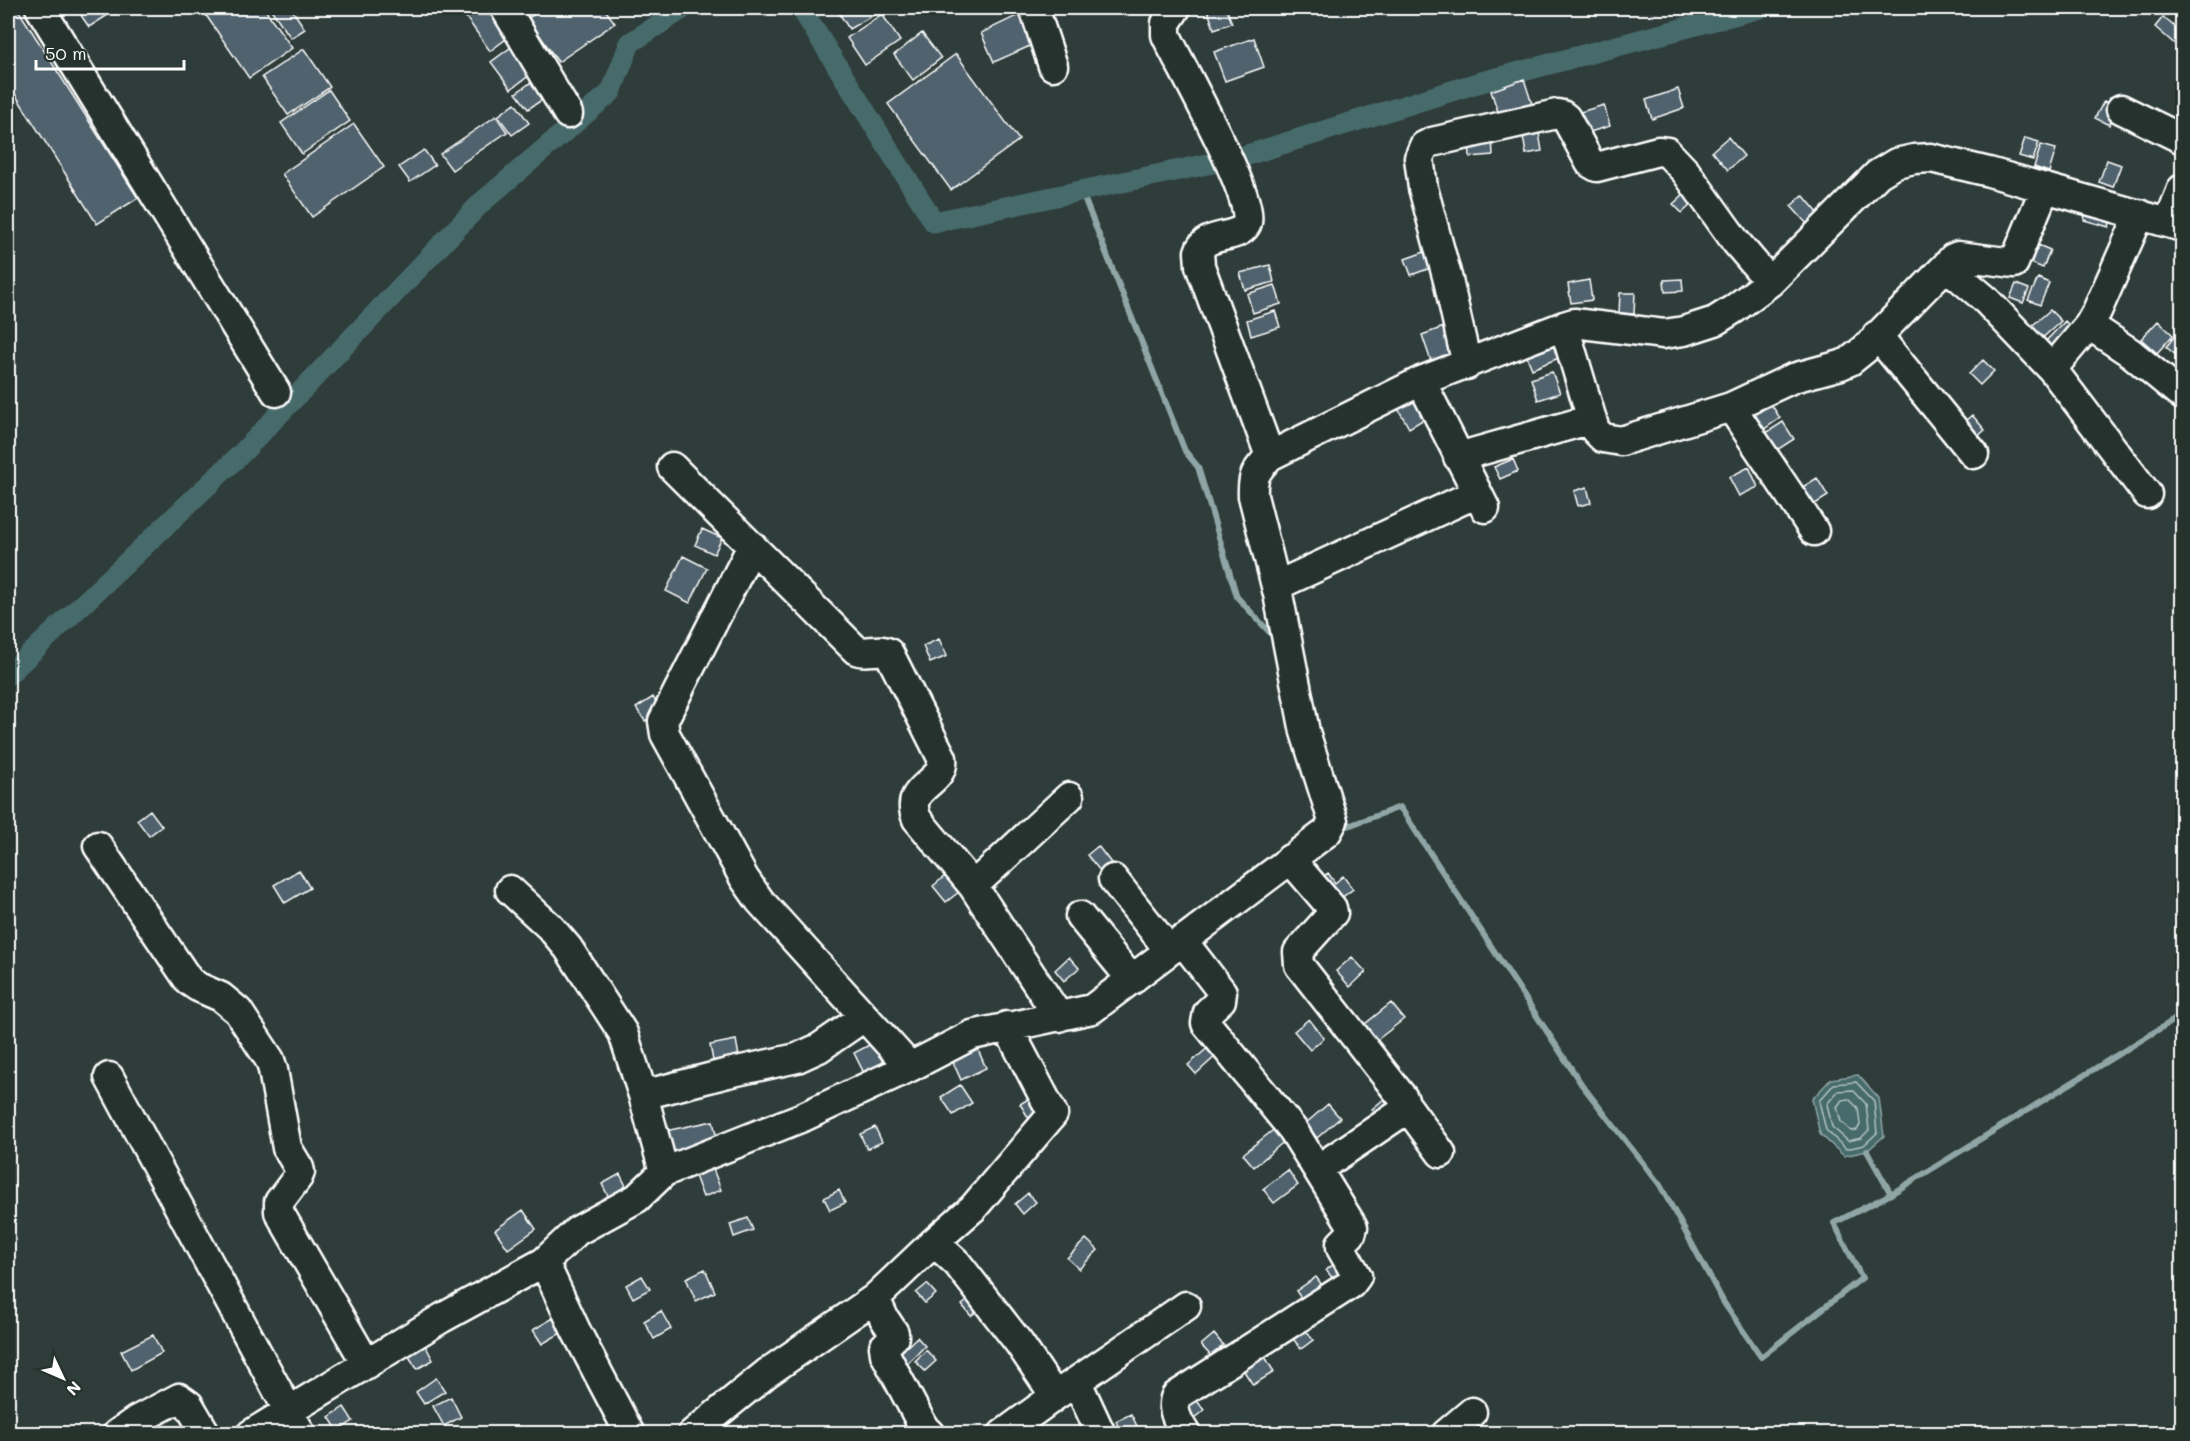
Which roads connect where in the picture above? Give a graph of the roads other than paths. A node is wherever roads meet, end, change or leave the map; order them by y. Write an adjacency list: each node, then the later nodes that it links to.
1 (40, 8): 21 (street)
2 (505, 8): 7 (street)
3 (1034, 8): 5 (street)
4 (1176, 8): 26 (street)
5 (1053, 66)
6 (2121, 109): 8 (street)
7 (568, 114)
8 (2182, 139)
9 (2045, 188): 11 (street); 13 (street); 14 (street)
10 (2182, 189): 12 (street)
11 (2140, 214): 12 (street); 15 (street)
12 (2176, 225)
13 (1946, 266): 17 (street); 19 (street)
14 (1770, 282): 16 (street); 18 (street)
15 (2090, 325): 19 (street); 22 (street)
16 (1564, 326): 18 (street); 24 (street)
17 (1877, 335): 23 (street); 25 (street)
18 (1467, 365): 20 (street)
19 (2052, 369): 29 (street)
20 (1421, 381): 26 (street); 27 (street)
21 (276, 392)
22 (2182, 395)
23 (1731, 407): 24 (street); 30 (street)
24 (1592, 419): 27 (street)
25 (1974, 454)
26 (1270, 456): 32 (street)
27 (1458, 457): 32 (street)
28 (672, 467): 31 (street)
29 (2147, 494)
30 (1815, 531)
31 (752, 546): 37 (street); 42 (street)
32 (1276, 586): 35 (street)
33 (1070, 797): 37 (street)
34 (98, 846): 56 (street)
35 (1290, 859): 40 (street); 48 (street)
36 (1113, 879): 40 (street)
37 (973, 886): 43 (street)
38 (510, 890): 47 (street)
39 (1080, 916): 41 (street)
40 (1176, 945): 41 (street); 50 (street)
41 (1132, 980): 43 (street)
42 (864, 1017): 45 (street); 47 (street)
43 (1059, 1017): 44 (street)
44 (1007, 1026): 45 (street); 52 (street)
45 (910, 1067): 51 (street)
46 (109, 1077): 59 (street)
47 (644, 1095): 51 (street)
48 (1406, 1105): 49 (street); 50 (street)
49 (1441, 1153)
50 (1317, 1169): 68 (street)
51 (664, 1172): 53 (street)
52 (934, 1242): 54 (street); 57 (street)
53 (544, 1262): 56 (street); 63 (street)
54 (875, 1298): 64 (street); 65 (street)
55 (1186, 1306): 57 (street)
56 (366, 1363): 59 (street)
57 (1066, 1389): 66 (street); 67 (street)
58 (1472, 1412): 69 (street)
59 (295, 1423): 62 (street)
60 (117, 1434): 61 (street)
61 (206, 1434)
62 (251, 1434)
63 (630, 1434)
64 (692, 1434)
65 (930, 1434)
66 (1003, 1434)
67 (1101, 1434)
68 (1186, 1434)
69 (1446, 1434)

